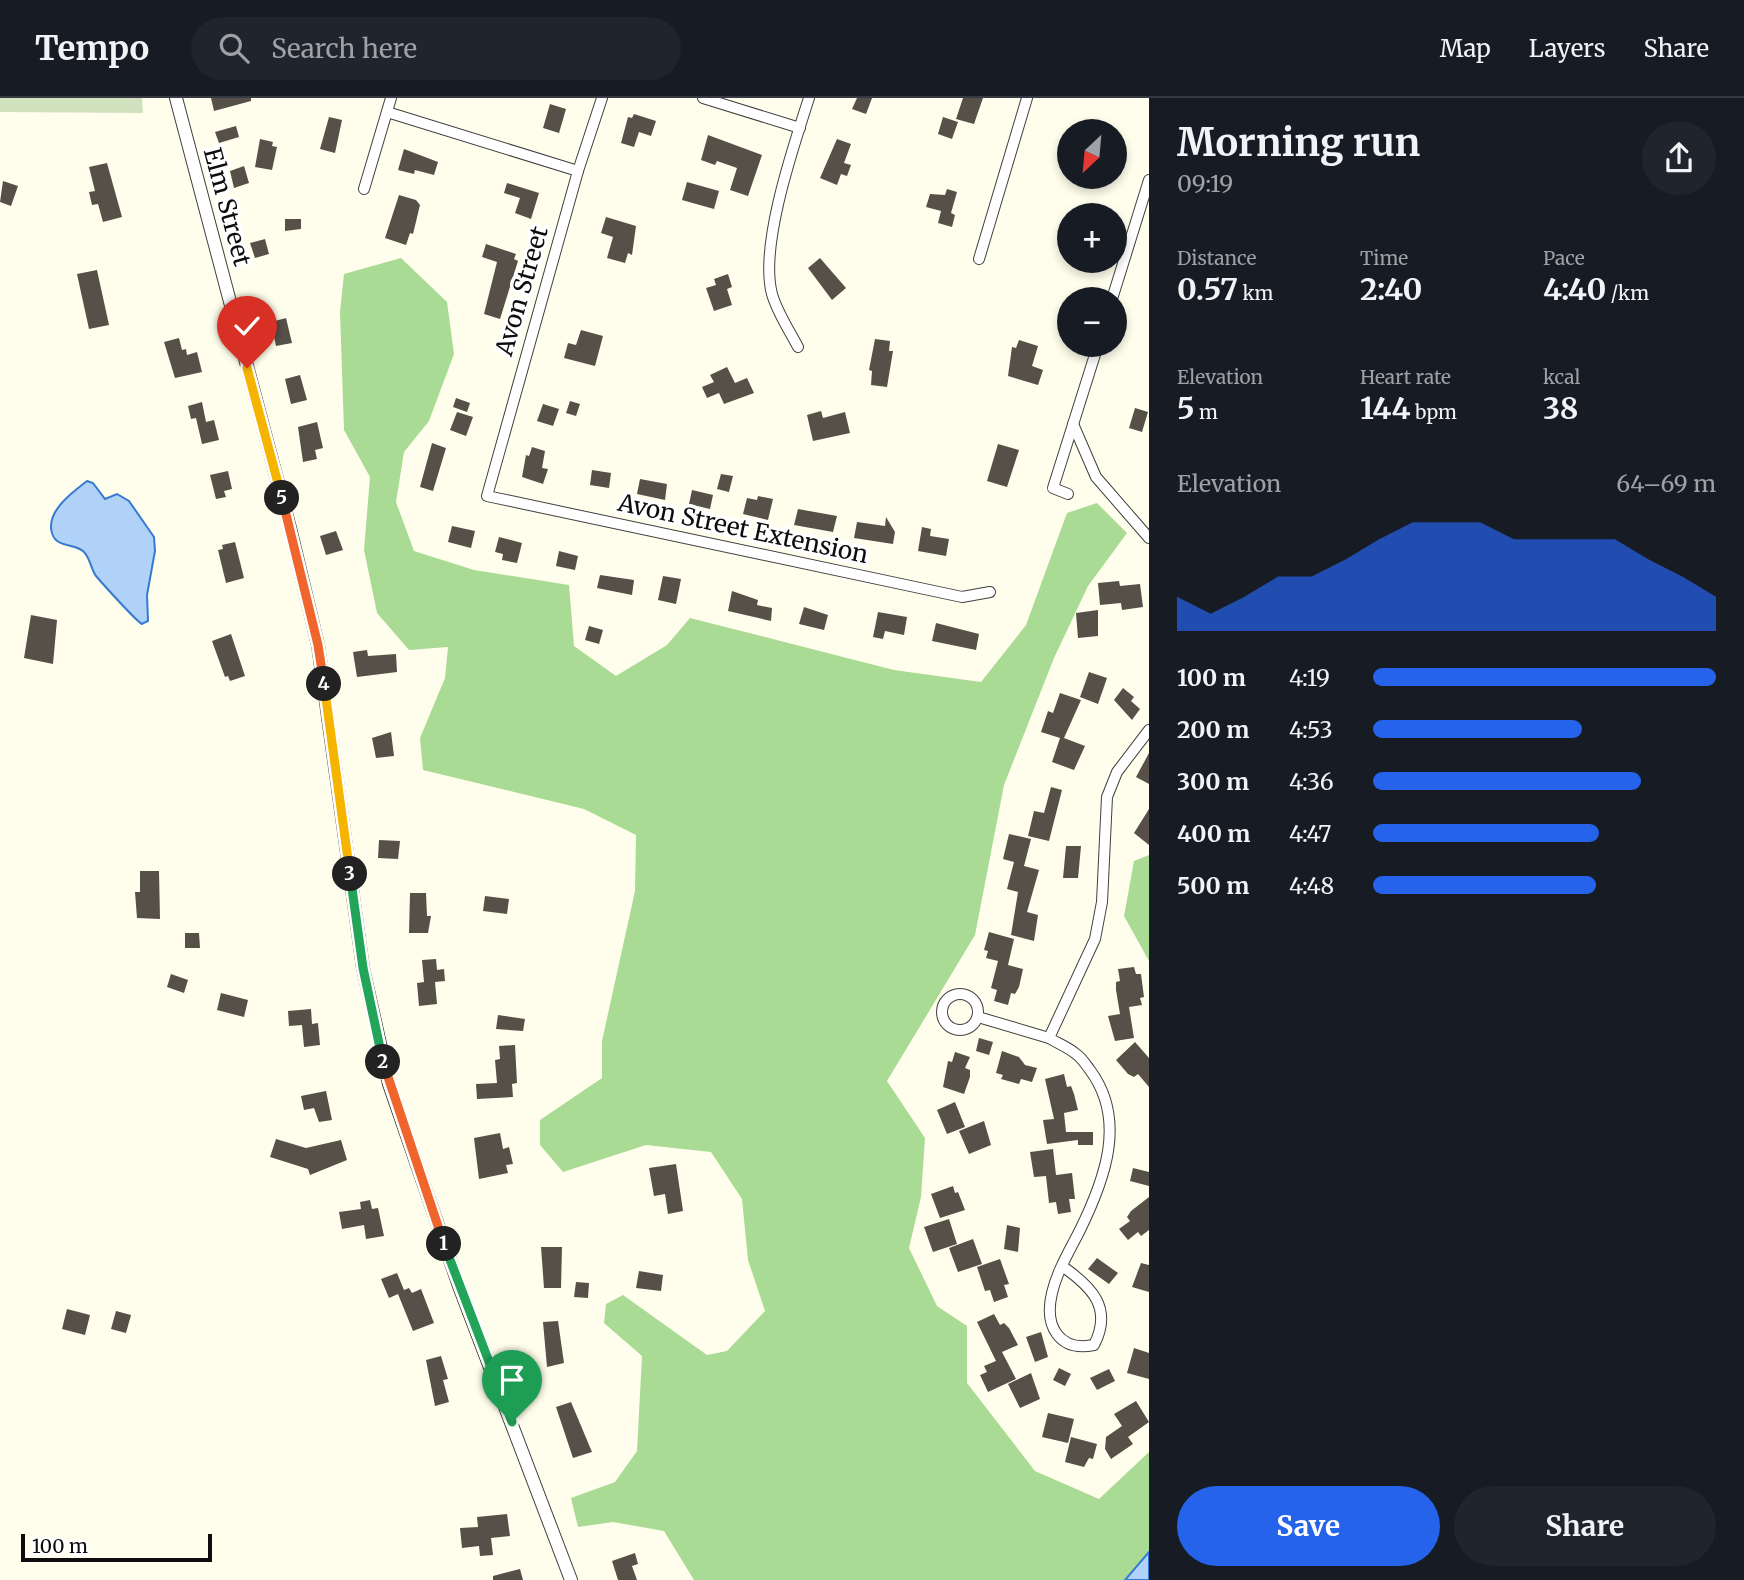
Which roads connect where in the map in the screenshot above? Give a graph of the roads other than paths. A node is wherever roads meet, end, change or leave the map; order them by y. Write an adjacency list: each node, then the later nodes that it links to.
1 (176, 98): 25 (street, Elm Street)
2 (391, 98): 7 (street)
3 (602, 98): 9 (street, Avon Street)
4 (703, 98): 8 (street)
5 (809, 98): 8 (street)
6 (1027, 98): 12 (street)
7 (387, 112): 9 (street); 11 (street)
8 (800, 128): 14 (street)
9 (578, 171): 18 (street, Avon Street)
10 (1149, 180): 13 (street)
11 (364, 189)
12 (979, 259)
13 (1116, 287)
14 (798, 348)
15 (1094, 357): 16 (street)
16 (1073, 424): 17 (street); 19 (street)
17 (1068, 494)
18 (487, 496): 20 (street, Avon Street Extension)
19 (1149, 538)
20 (990, 592)
21 (1149, 730): 23 (street)
22 (978, 1017): 23 (street)
23 (1049, 1038): 24 (street)
24 (1062, 1266): 24 (street)
25 (571, 1580)

